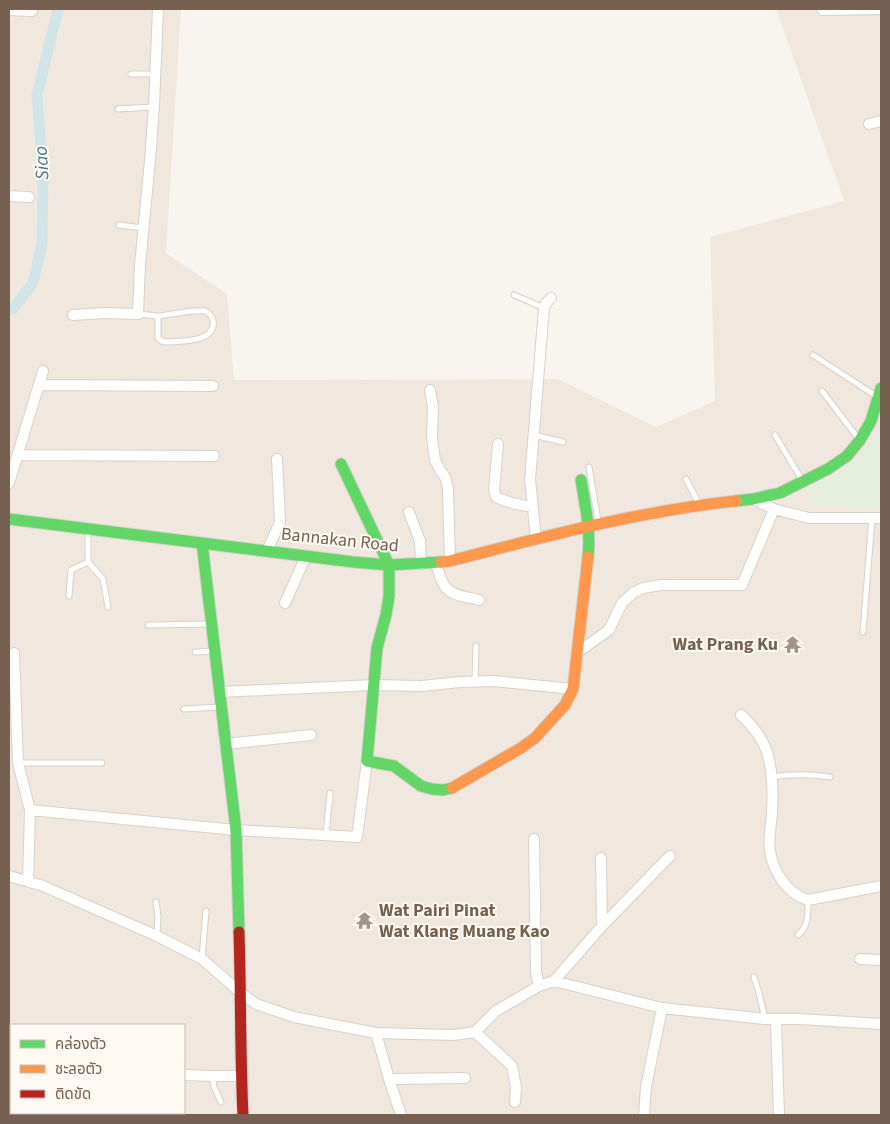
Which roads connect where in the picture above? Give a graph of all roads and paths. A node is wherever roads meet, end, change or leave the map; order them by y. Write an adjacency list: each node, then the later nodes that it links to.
1 (158, 9): 7 (street)
2 (881, 9): 4 (street)
3 (9, 10): 5 (street)
4 (822, 10)
5 (32, 11)
6 (131, 74): 7 (lane)
7 (155, 74): 8 (street)
8 (154, 106): 9 (lane); 15 (street)
9 (118, 109)
10 (881, 121): 11 (street)
11 (869, 124)
12 (9, 196): 13 (street)
13 (29, 197)
14 (119, 225): 15 (lane)
15 (144, 228): 19 (street)
16 (514, 295): 18 (lane)
17 (551, 298): 18 (street)
18 (544, 308): 29 (street)
19 (138, 314): 20 (street); 21 (lane)
20 (73, 315)
21 (158, 316): 21 (lane)
22 (813, 355): 28 (lane)
23 (43, 371): 24 (street)
24 (39, 385): 25 (street); 34 (street)
25 (212, 386)
26 (430, 390): 56 (street)
27 (822, 391): 31 (lane)
28 (880, 393): 31 (street, Bannakan Road)
29 (534, 435): 32 (lane); 45 (street)
30 (775, 435): 41 (lane)
31 (860, 440): 41 (street, Bannakan Road)
32 (563, 442)
33 (498, 444): 45 (street)
34 (17, 455): 35 (street); 42 (street)
35 (214, 456)
36 (277, 459): 54 (street)
37 (342, 464): 60 (street)
38 (589, 467): 50 (lane)
39 (686, 479): 44 (lane)
40 (581, 480): 50 (street)
41 (804, 482): 43 (street, Bannakan Road)
42 (9, 483)
43 (753, 499): 44 (street, Bannakan Road); 46 (street)
44 (698, 505): 50 (street, Bannakan Road)
45 (532, 507): 52 (street)
46 (774, 508): 48 (street); 71 (street)
47 (409, 512): 59 (street)
48 (876, 518): 67 (lane)
49 (9, 519): 51 (street, Bannakan Road)
50 (594, 525): 52 (street, Bannakan Road); 71 (street)
51 (88, 529): 53 (street, Bannakan Road); 57 (lane)
52 (536, 539): 56 (street, Bannakan Road)
53 (202, 543): 54 (street, Bannakan Road); 65 (street)
54 (267, 551): 55 (street, Bannakan Road)
55 (306, 556): 60 (street, Bannakan Road); 63 (street)
56 (450, 561): 58 (street, Bannakan Road)
57 (88, 562): 61 (lane); 64 (lane)
58 (436, 563): 59 (street, Bannakan Road); 62 (street)
59 (421, 564): 60 (street, Bannakan Road)
60 (389, 565): 74 (street)
61 (69, 596)
62 (479, 600)
63 (285, 603)
64 (108, 607)
65 (211, 624): 66 (lane); 69 (street)
66 (148, 626)
67 (863, 632)
68 (476, 646): 73 (lane)
69 (214, 650): 70 (lane); 76 (street)
70 (196, 652)
71 (578, 652): 75 (street)
72 (14, 653): 77 (street)
73 (475, 681): 74 (street); 75 (street)
74 (374, 685): 76 (street); 83 (street)
75 (573, 688): 83 (street)
76 (219, 692): 78 (street)
77 (12, 702): 84 (street)
78 (221, 707): 79 (lane); 82 (street)
79 (184, 709)
80 (741, 715): 86 (street)
81 (311, 735): 82 (street)
82 (225, 744): 90 (street)
83 (367, 761): 91 (street)
84 (18, 763): 85 (lane); 89 (street)
85 (102, 764)
86 (771, 777): 87 (lane); 98 (street)
87 (830, 777)
88 (330, 793): 91 (lane)
89 (30, 810): 90 (street); 96 (street)
90 (236, 830): 91 (street); 110 (street)
91 (326, 836)
92 (534, 839): 109 (street)
93 (670, 856): 101 (street)
94 (601, 858): 101 (street)
95 (9, 876): 96 (street)
96 (28, 881): 103 (street)
97 (881, 886): 98 (street)
98 (808, 900): 102 (lane)
99 (156, 902): 103 (lane)
100 (206, 911): 104 (lane)
101 (602, 926): 108 (street)
102 (798, 935)
103 (157, 936): 104 (street)
104 (202, 959): 110 (street)
105 (860, 959): 106 (street)
106 (881, 960)
107 (754, 977): 112 (lane)
108 (554, 981): 109 (street); 111 (street)
109 (539, 986): 115 (street)
110 (241, 993): 116 (street); 119 (street)
111 (662, 1008): 112 (street); 126 (street)
112 (765, 1019): 113 (street)
113 (776, 1020): 114 (street); 127 (street)
114 (881, 1024)
115 (475, 1032): 116 (street); 123 (street)
116 (376, 1033): 121 (street)
117 (185, 1075): 118 (street)
118 (212, 1076): 119 (street); 122 (lane)
119 (241, 1076): 124 (street)
120 (465, 1078): 121 (street)
121 (389, 1079): 125 (street)
122 (222, 1102)
123 (514, 1102)
124 (243, 1115)
125 (401, 1115)
126 (644, 1115)
127 (779, 1115)

